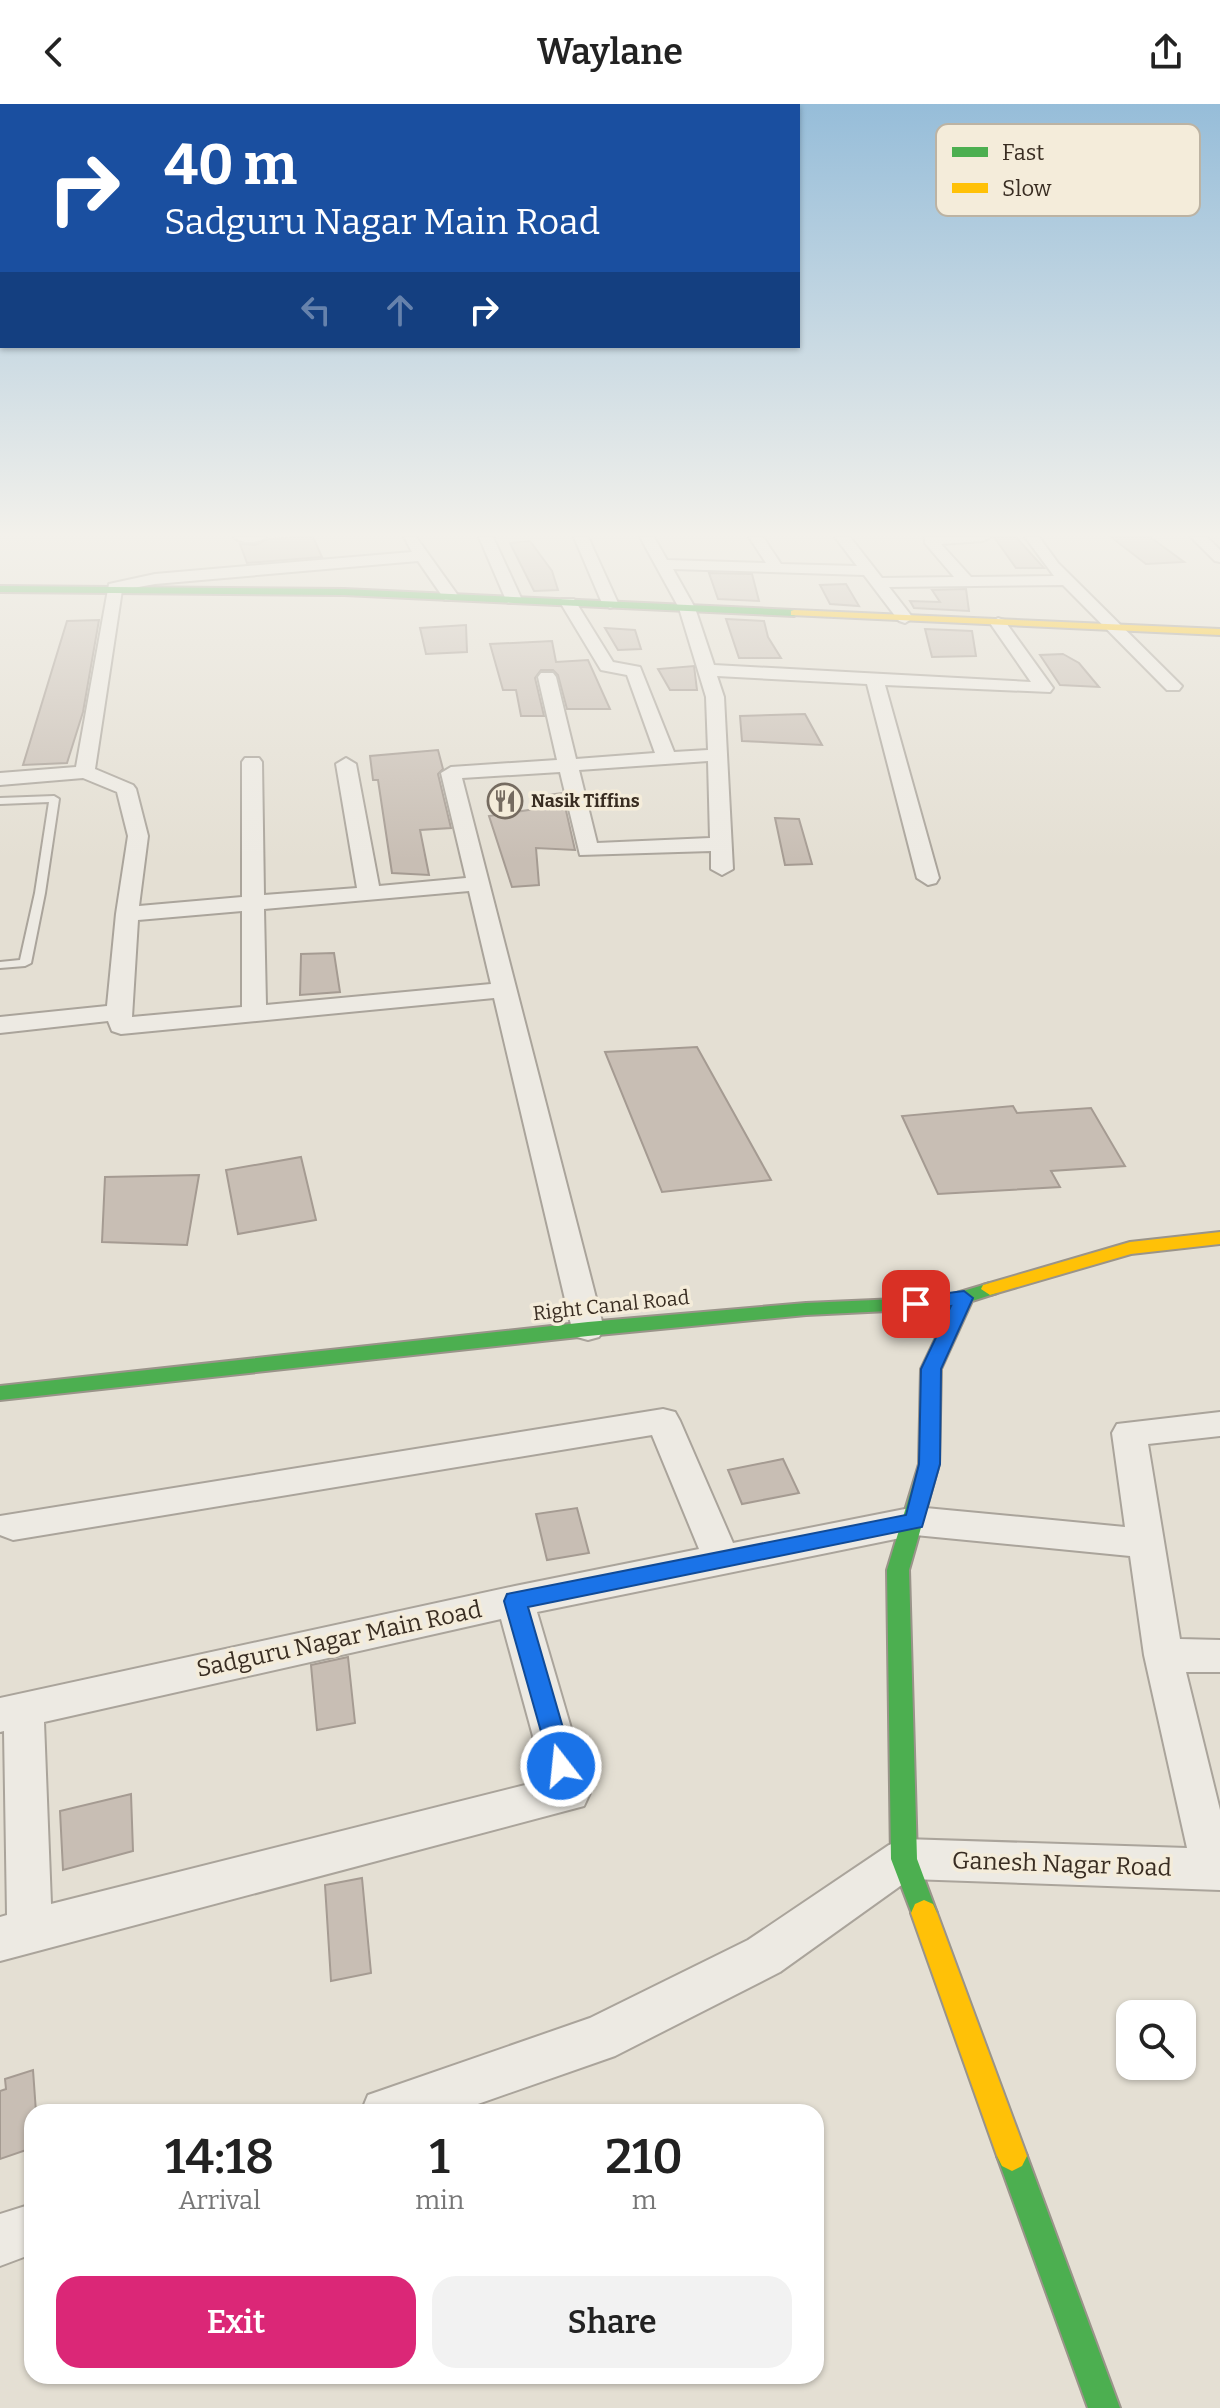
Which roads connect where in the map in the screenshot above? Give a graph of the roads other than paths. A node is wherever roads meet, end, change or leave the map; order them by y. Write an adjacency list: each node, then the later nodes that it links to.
1 (106, 645): 15 (street)
2 (594, 645): 11 (street)
3 (699, 645): 6 (street)
4 (1013, 645): 8 (street)
5 (1132, 645): 9 (street)
6 (707, 670): 8 (street); 10 (street)
7 (547, 677): 14 (street)
8 (875, 679): 20 (street)
9 (1173, 686)
10 (718, 755): 11 (street); 18 (street)
11 (667, 759): 14 (street)
12 (252, 762): 23 (street)
13 (346, 764): 22 (street)
14 (567, 765): 18 (street); 21 (street)
15 (85, 772): 16 (street); 24 (street)
16 (0, 779)
17 (0, 801): 25 (lane)
18 (721, 844): 19 (street)
19 (722, 869)
20 (928, 878)
21 (476, 884): 22 (street); 26 (street)
22 (369, 893): 23 (street)
23 (253, 903): 24 (street); 28 (street)
24 (127, 914): 27 (street)
25 (0, 965)
26 (503, 990): 28 (street); 32 (street)
27 (119, 1012): 28 (street); 29 (street)
28 (254, 1013)
29 (0, 1025)
30 (1220, 1238): 31 (street, Right Canal Road)
31 (964, 1298): 32 (street, Right Canal Road); 35 (street)
32 (588, 1329): 33 (street, Right Canal Road)
33 (0, 1393)
34 (1220, 1424): 37 (street)
35 (915, 1521): 37 (street, Sadguru Nagar Main Road); 38 (street, Sadguru Nagar Main Road); 43 (street)
36 (13, 1526): 38 (street)
37 (1146, 1543): 40 (street)
38 (722, 1560): 39 (street, Sadguru Nagar Main Road)
39 (515, 1601): 42 (street, Sadguru Nagar Main Road); 45 (street)
40 (1163, 1655): 41 (street); 44 (street)
41 (1220, 1656)
42 (12, 1712): 45 (street)
43 (904, 1859): 44 (street, Ganesh Nagar Road); 46 (street); 49 (street)
44 (1217, 1870)
45 (15, 1936)
46 (408, 2104)
47 (24, 2232): 48 (street)
48 (0, 2240)
49 (1104, 2408)

